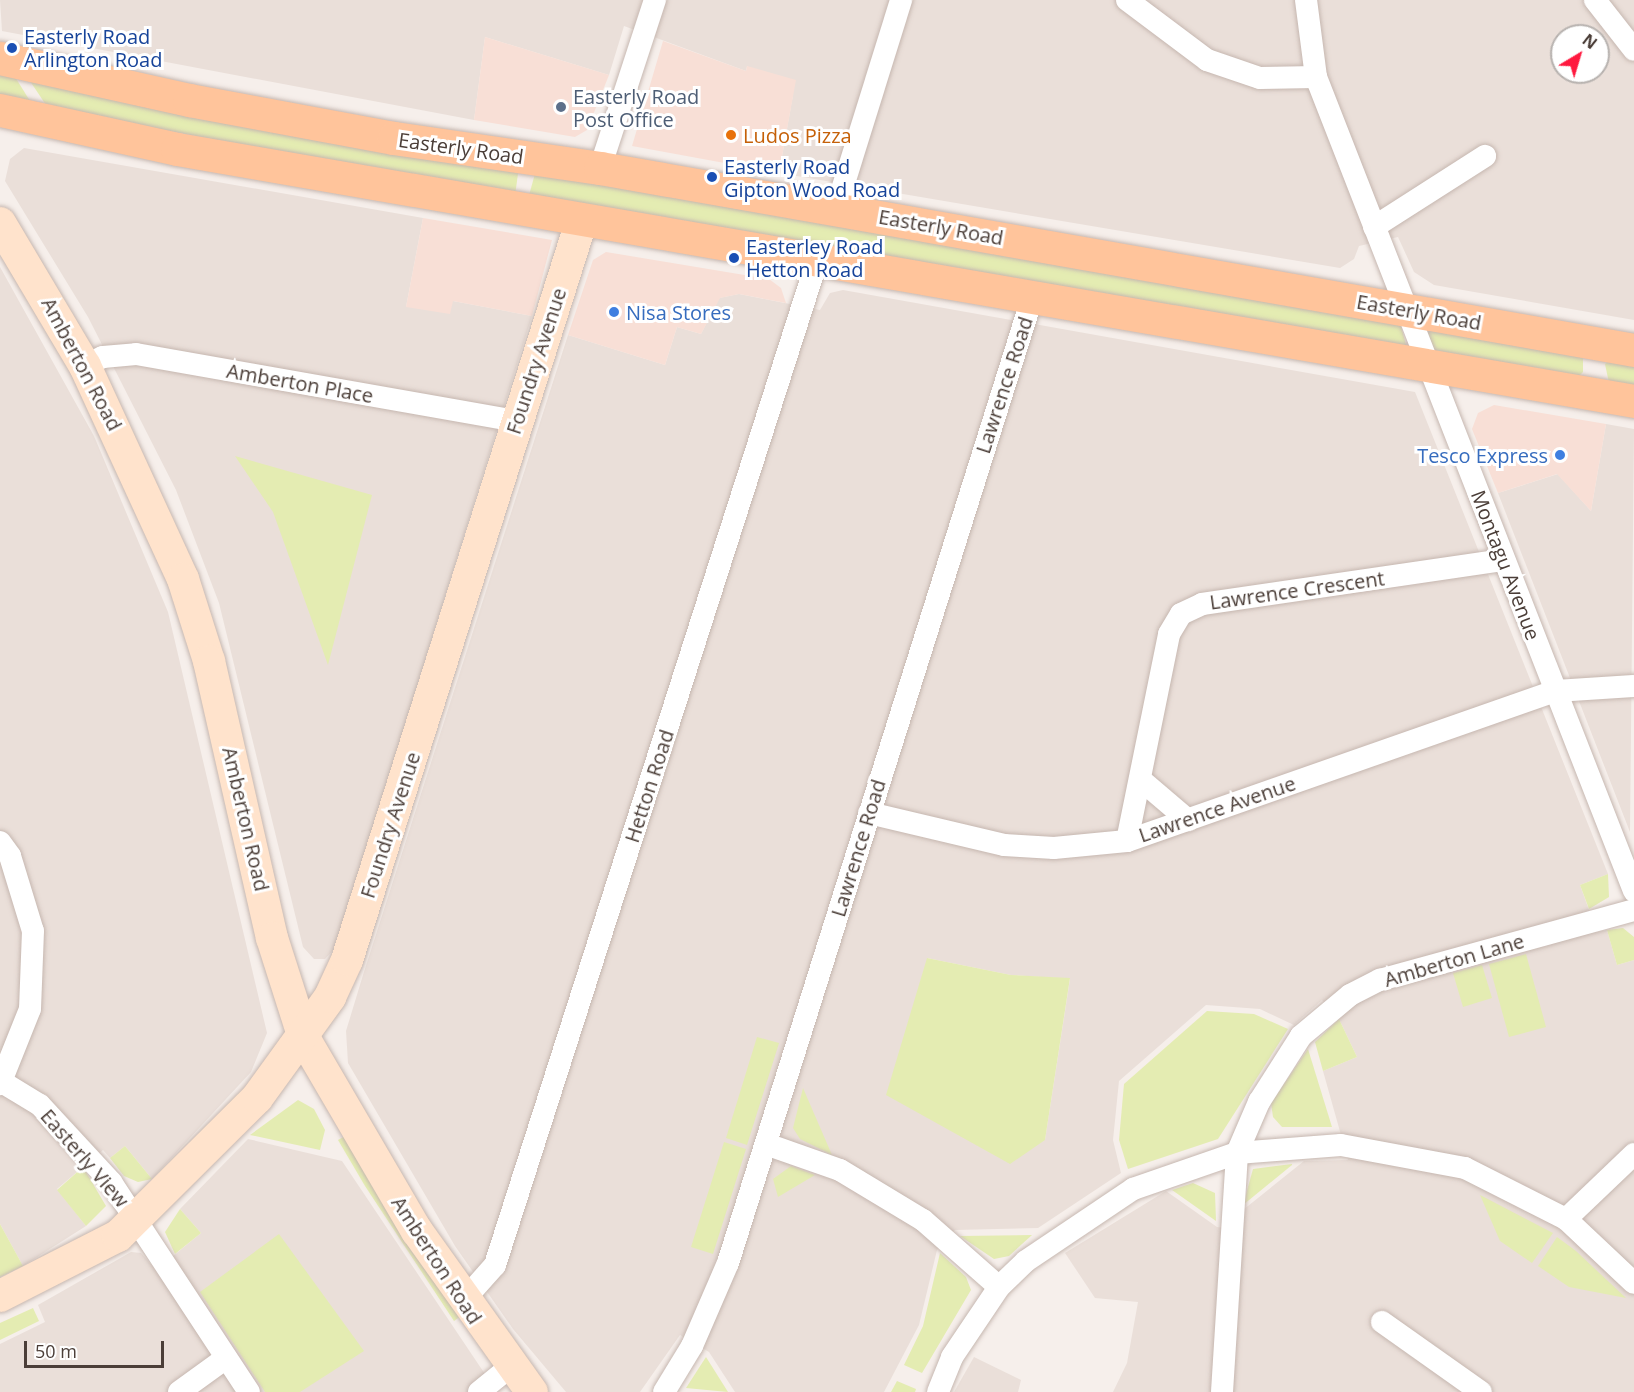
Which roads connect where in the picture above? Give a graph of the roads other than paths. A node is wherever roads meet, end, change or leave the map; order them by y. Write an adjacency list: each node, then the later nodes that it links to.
1 (655, 0): 11 (street)
2 (901, 0): 12 (street)
3 (1127, 0): 8 (street)
4 (1306, 0): 8 (street, Montagu Avenue)
5 (1595, 0): 6 (street)
6 (1634, 50)
7 (0, 58): 11 (main road, Easterly Road)
8 (1316, 77): 15 (street, Montagu Avenue)
9 (0, 110): 13 (main road)
10 (1485, 156): 15 (street)
11 (600, 168): 12 (main road, Easterly Road)
12 (836, 209): 18 (main road, Easterly Road)
13 (582, 219): 16 (main road); 25 (street, Foundry Avenue)
14 (0, 223): 21 (street, Amberton Road)
15 (1374, 227): 18 (street, Montagu Avenue)
16 (817, 261): 17 (main road); 46 (street, Hetton Road)
17 (1033, 296): 22 (main road); 30 (street, Lawrence Road)
18 (1408, 311): 19 (main road, Easterly Road); 22 (street, Montagu Avenue)
19 (1596, 343): 20 (main road, Easterly Road); 23 (main road)
20 (1634, 350)
21 (86, 366): 25 (street, Amberton Place); 36 (street, Amberton Road)
22 (1427, 366): 23 (main road); 26 (street, Montagu Avenue)
23 (1589, 394): 24 (main road)
24 (1634, 401)
25 (516, 421): 36 (street, Foundry Avenue)
26 (1504, 560): 28 (street, Montagu Avenue); 29 (street, Lawrence Crescent)
27 (1634, 686): 28 (street, Lawrence Avenue)
28 (1555, 691): 31 (street, Lawrence Avenue); 34 (street, Montagu Avenue)
29 (1141, 780): 31 (street); 32 (street, Lawrence Crescent)
30 (869, 813): 32 (street, Lawrence Avenue); 38 (street, Lawrence Road)
31 (1188, 820): 32 (street, Lawrence Avenue)
32 (1127, 841)
33 (0, 842): 37 (street)
34 (1634, 891)
35 (1634, 910): 39 (street, Amberton Lane)
36 (304, 1038): 41 (street, Foundry Avenue); 46 (street, Amberton Road)
37 (1, 1083): 41 (street, Easterly View)
38 (766, 1144): 44 (street); 55 (street, Lawrence Road)
39 (1238, 1154): 42 (street); 44 (street); 57 (street, Amberton Lane)
40 (1634, 1154): 42 (street)
41 (136, 1218): 45 (street, Foundry Avenue); 48 (street, Easterly View)
42 (1566, 1220): 43 (street)
43 (1634, 1284)
44 (999, 1287): 56 (street)
45 (0, 1296)
46 (463, 1301): 49 (street, Amberton Road)
47 (1382, 1322): 50 (street)
48 (226, 1358): 51 (street); 52 (street, Easterly View)
49 (510, 1367): 53 (street); 54 (street, Amberton Road)
50 (1451, 1384): 58 (street)
51 (179, 1392)
52 (249, 1392)
53 (479, 1392)
54 (532, 1392)
55 (664, 1392)
56 (938, 1392)
57 (1222, 1392)
58 (1480, 1392)

